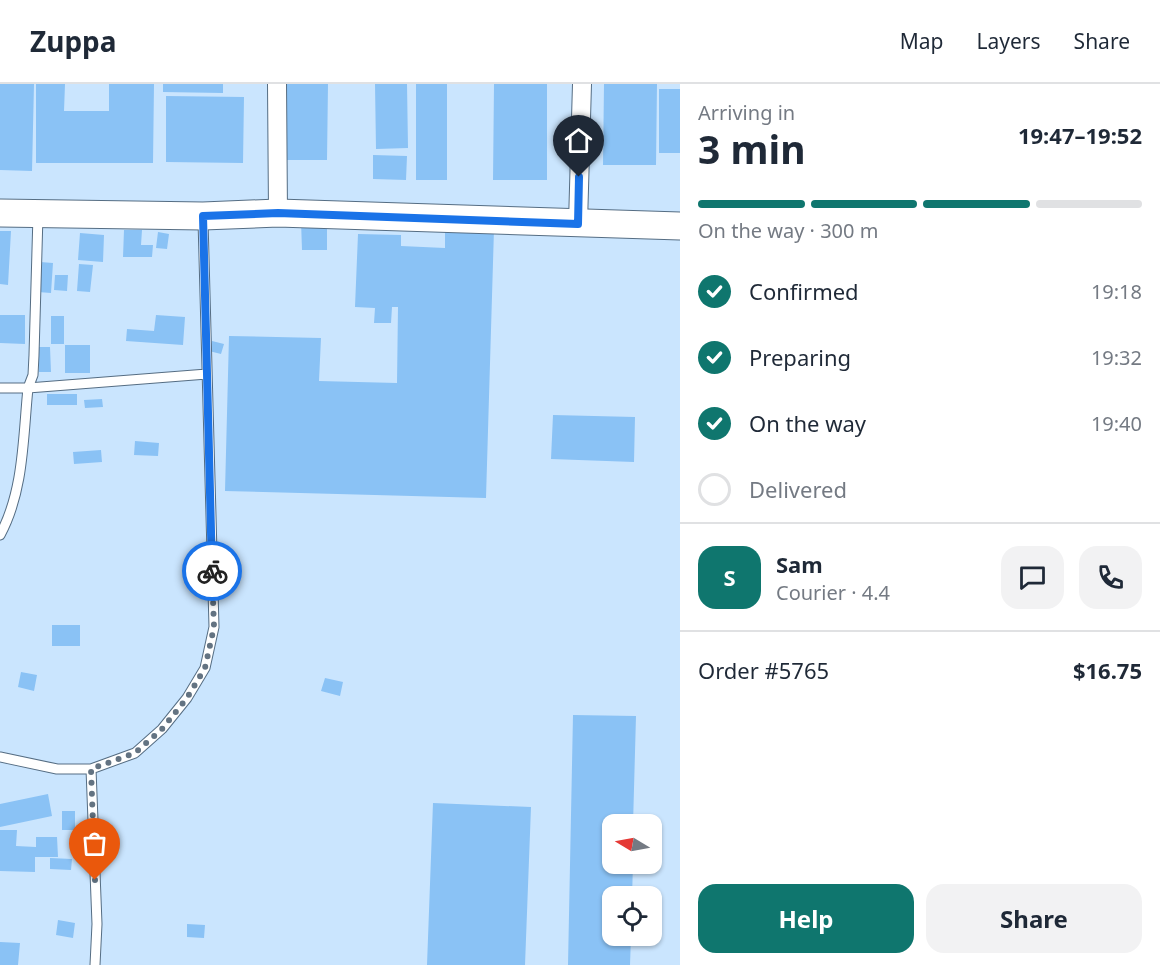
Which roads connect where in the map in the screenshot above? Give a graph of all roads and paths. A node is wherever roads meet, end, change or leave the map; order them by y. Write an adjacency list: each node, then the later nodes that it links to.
1 (277, 84): 4 (street)
2 (582, 84): 7 (street)
3 (0, 213): 5 (street)
4 (278, 213): 6 (street); 7 (street)
5 (38, 214): 6 (street); 11 (lane)
6 (203, 216): 9 (lane)
7 (578, 224): 8 (street)
8 (680, 226)
9 (207, 374): 11 (lane); 14 (lane)
10 (0, 388): 11 (lane)
11 (28, 388): 12 (lane)
12 (0, 535)
13 (0, 757): 14 (lane)
14 (91, 769): 15 (lane)
15 (95, 965)

